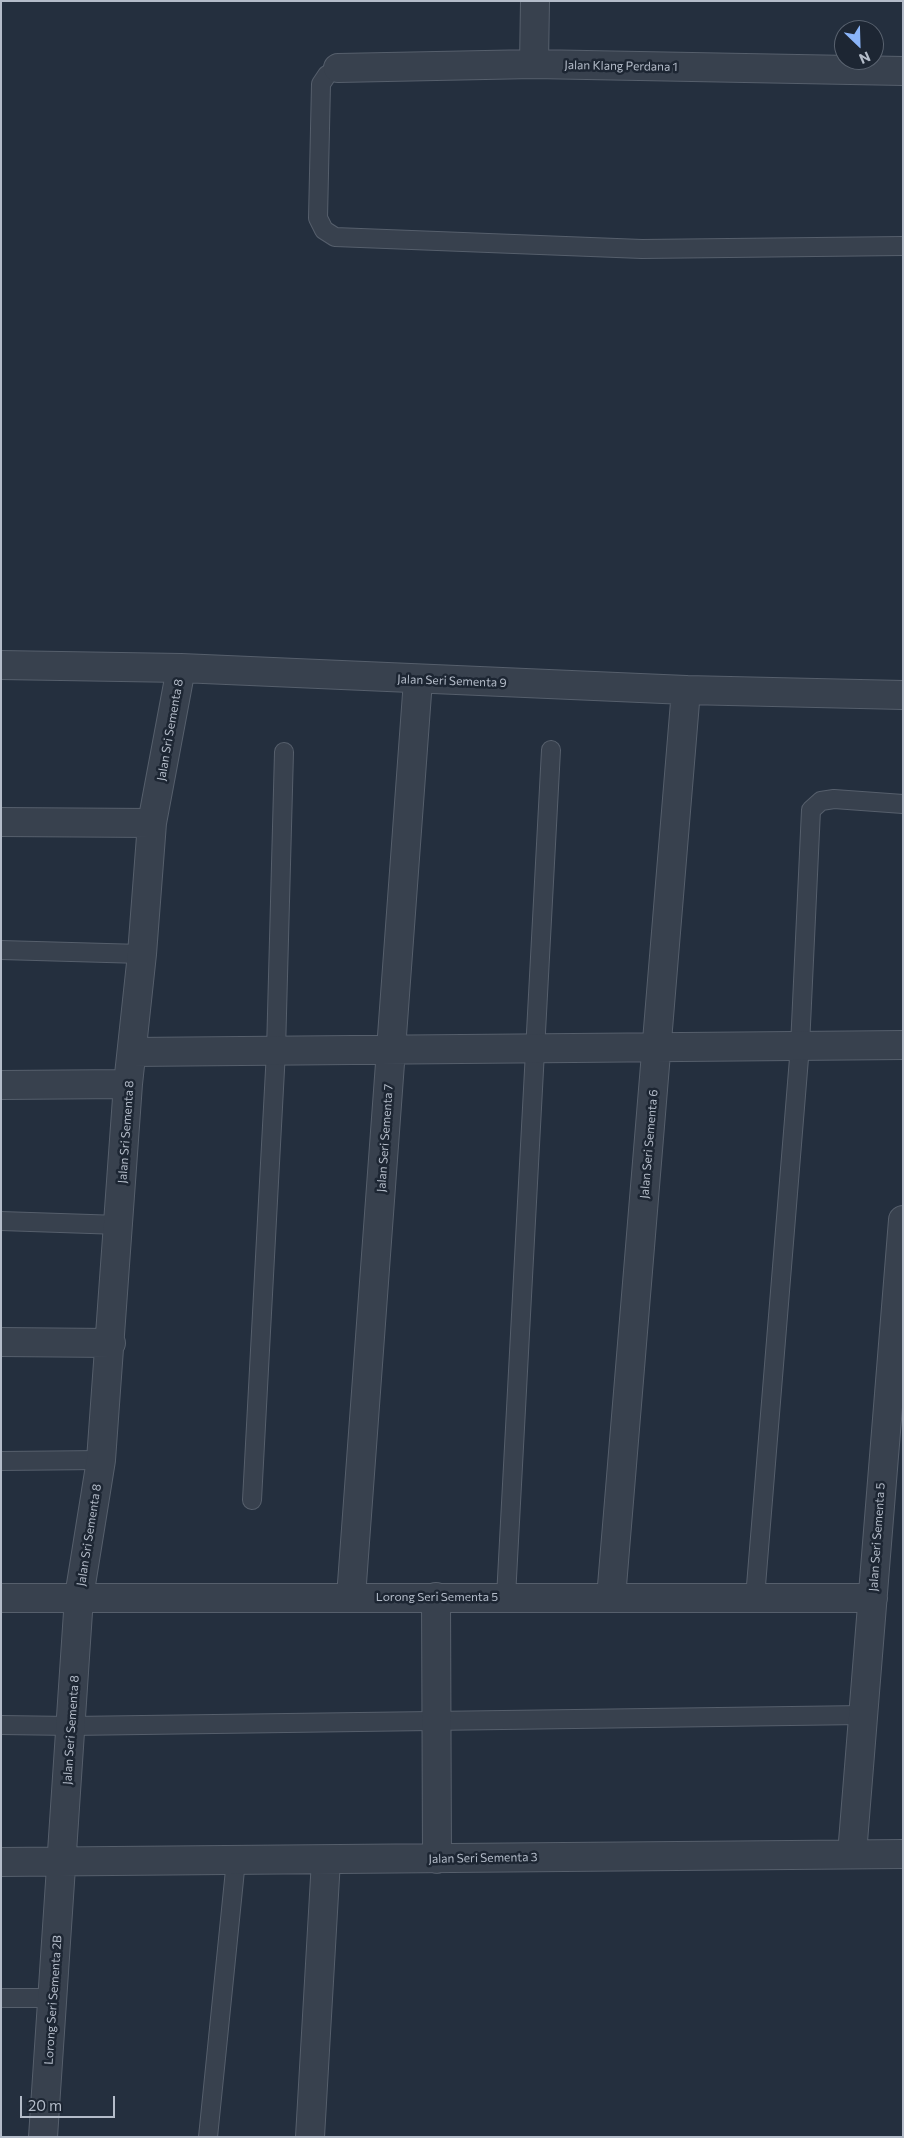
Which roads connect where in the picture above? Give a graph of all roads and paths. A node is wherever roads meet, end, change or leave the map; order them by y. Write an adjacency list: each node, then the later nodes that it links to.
1 (535, 1): 2 (street)
2 (534, 64): 3 (street, Jalan Klang Perdana 1); 4 (street, Jalan Klang Perdana 1)
3 (338, 68): 5 (lane)
4 (903, 71)
5 (903, 246)
6 (1, 664): 7 (street, Jalan Seri Sementa 9)
7 (181, 668): 8 (street, Jalan Seri Sementa 9); 15 (street, Jalan Sri Sementa 8)
8 (418, 680): 9 (street, Jalan Seri Sementa 9); 22 (street, Jalan Seri Sementa 7)
9 (686, 690): 10 (street, Jalan Seri Sementa 9); 20 (street, Jalan Seri Sementa 6)
10 (903, 695)
11 (551, 750): 21 (lane)
12 (284, 752): 23 (lane)
13 (903, 804): 19 (lane)
14 (1, 822): 15 (street)
15 (152, 823): 17 (street, Jalan Sri Sementa 8)
16 (1, 950): 17 (lane)
17 (142, 954): 24 (street, Jalan Sri Sementa 8)
18 (903, 1045): 19 (street)
19 (800, 1046): 20 (street); 42 (lane)
20 (657, 1047): 21 (street); 41 (street, Jalan Seri Sementa 6)
21 (537, 1048): 22 (street); 39 (lane)
22 (391, 1049): 23 (street); 37 (street, Jalan Seri Sementa 7)
23 (276, 1050): 24 (street); 35 (lane)
24 (132, 1052): 25 (street, Jalan Sri Sementa 8)
25 (128, 1084): 26 (street); 29 (street, Jalan Sri Sementa 8)
26 (1, 1085)
27 (903, 1220): 32 (street, Jalan Seri Sementa 5)
28 (1, 1221): 29 (lane)
29 (120, 1225): 31 (street, Jalan Sri Sementa 8)
30 (1, 1342): 31 (street)
31 (111, 1343): 33 (street, Jalan Sri Sementa 8)
32 (895, 1414): 43 (street, Jalan Seri Sementa 5)
33 (101, 1460): 34 (lane); 36 (street, Jalan Sri Sementa 8)
34 (1, 1461)
35 (252, 1500)
36 (79, 1597): 37 (street, Lorong Seri Sementa 5); 40 (street, Lorong Seri Sementa 5); 47 (street, Jalan Seri Sementa 8)
37 (351, 1597): 38 (street, Lorong Seri Sementa 5)
38 (436, 1597): 39 (street, Lorong Seri Sementa 5); 45 (street)
39 (506, 1597): 41 (street, Lorong Seri Sementa 5)
40 (1, 1598)
41 (611, 1598): 42 (street, Lorong Seri Sementa 5)
42 (755, 1598): 43 (street, Lorong Seri Sementa 5)
43 (873, 1598): 44 (street, Jalan Seri Sementa 5)
44 (863, 1715): 45 (lane); 48 (street, Jalan Seri Sementa 5)
45 (436, 1721): 47 (lane); 50 (street)
46 (1, 1725): 47 (lane)
47 (71, 1726): 54 (street, Jalan Seri Sementa 8)
48 (852, 1854): 49 (street, Jalan Seri Sementa 3); 50 (street, Jalan Seri Sementa 3)
49 (903, 1854)
50 (437, 1859): 52 (street, Jalan Seri Sementa 3)
51 (236, 1860): 52 (street, Jalan Seri Sementa 3); 54 (street, Jalan Seri Sementa 3); 58 (lane)
52 (326, 1860): 59 (street)
53 (1, 1862): 54 (street, Jalan Seri Sementa 3)
54 (62, 1862): 56 (street, Lorong Seri Sementa 2B)
55 (1, 1998): 56 (lane)
56 (53, 1998): 57 (street, Lorong Seri Sementa 2B)
57 (43, 2137)
58 (208, 2137)
59 (310, 2137)

